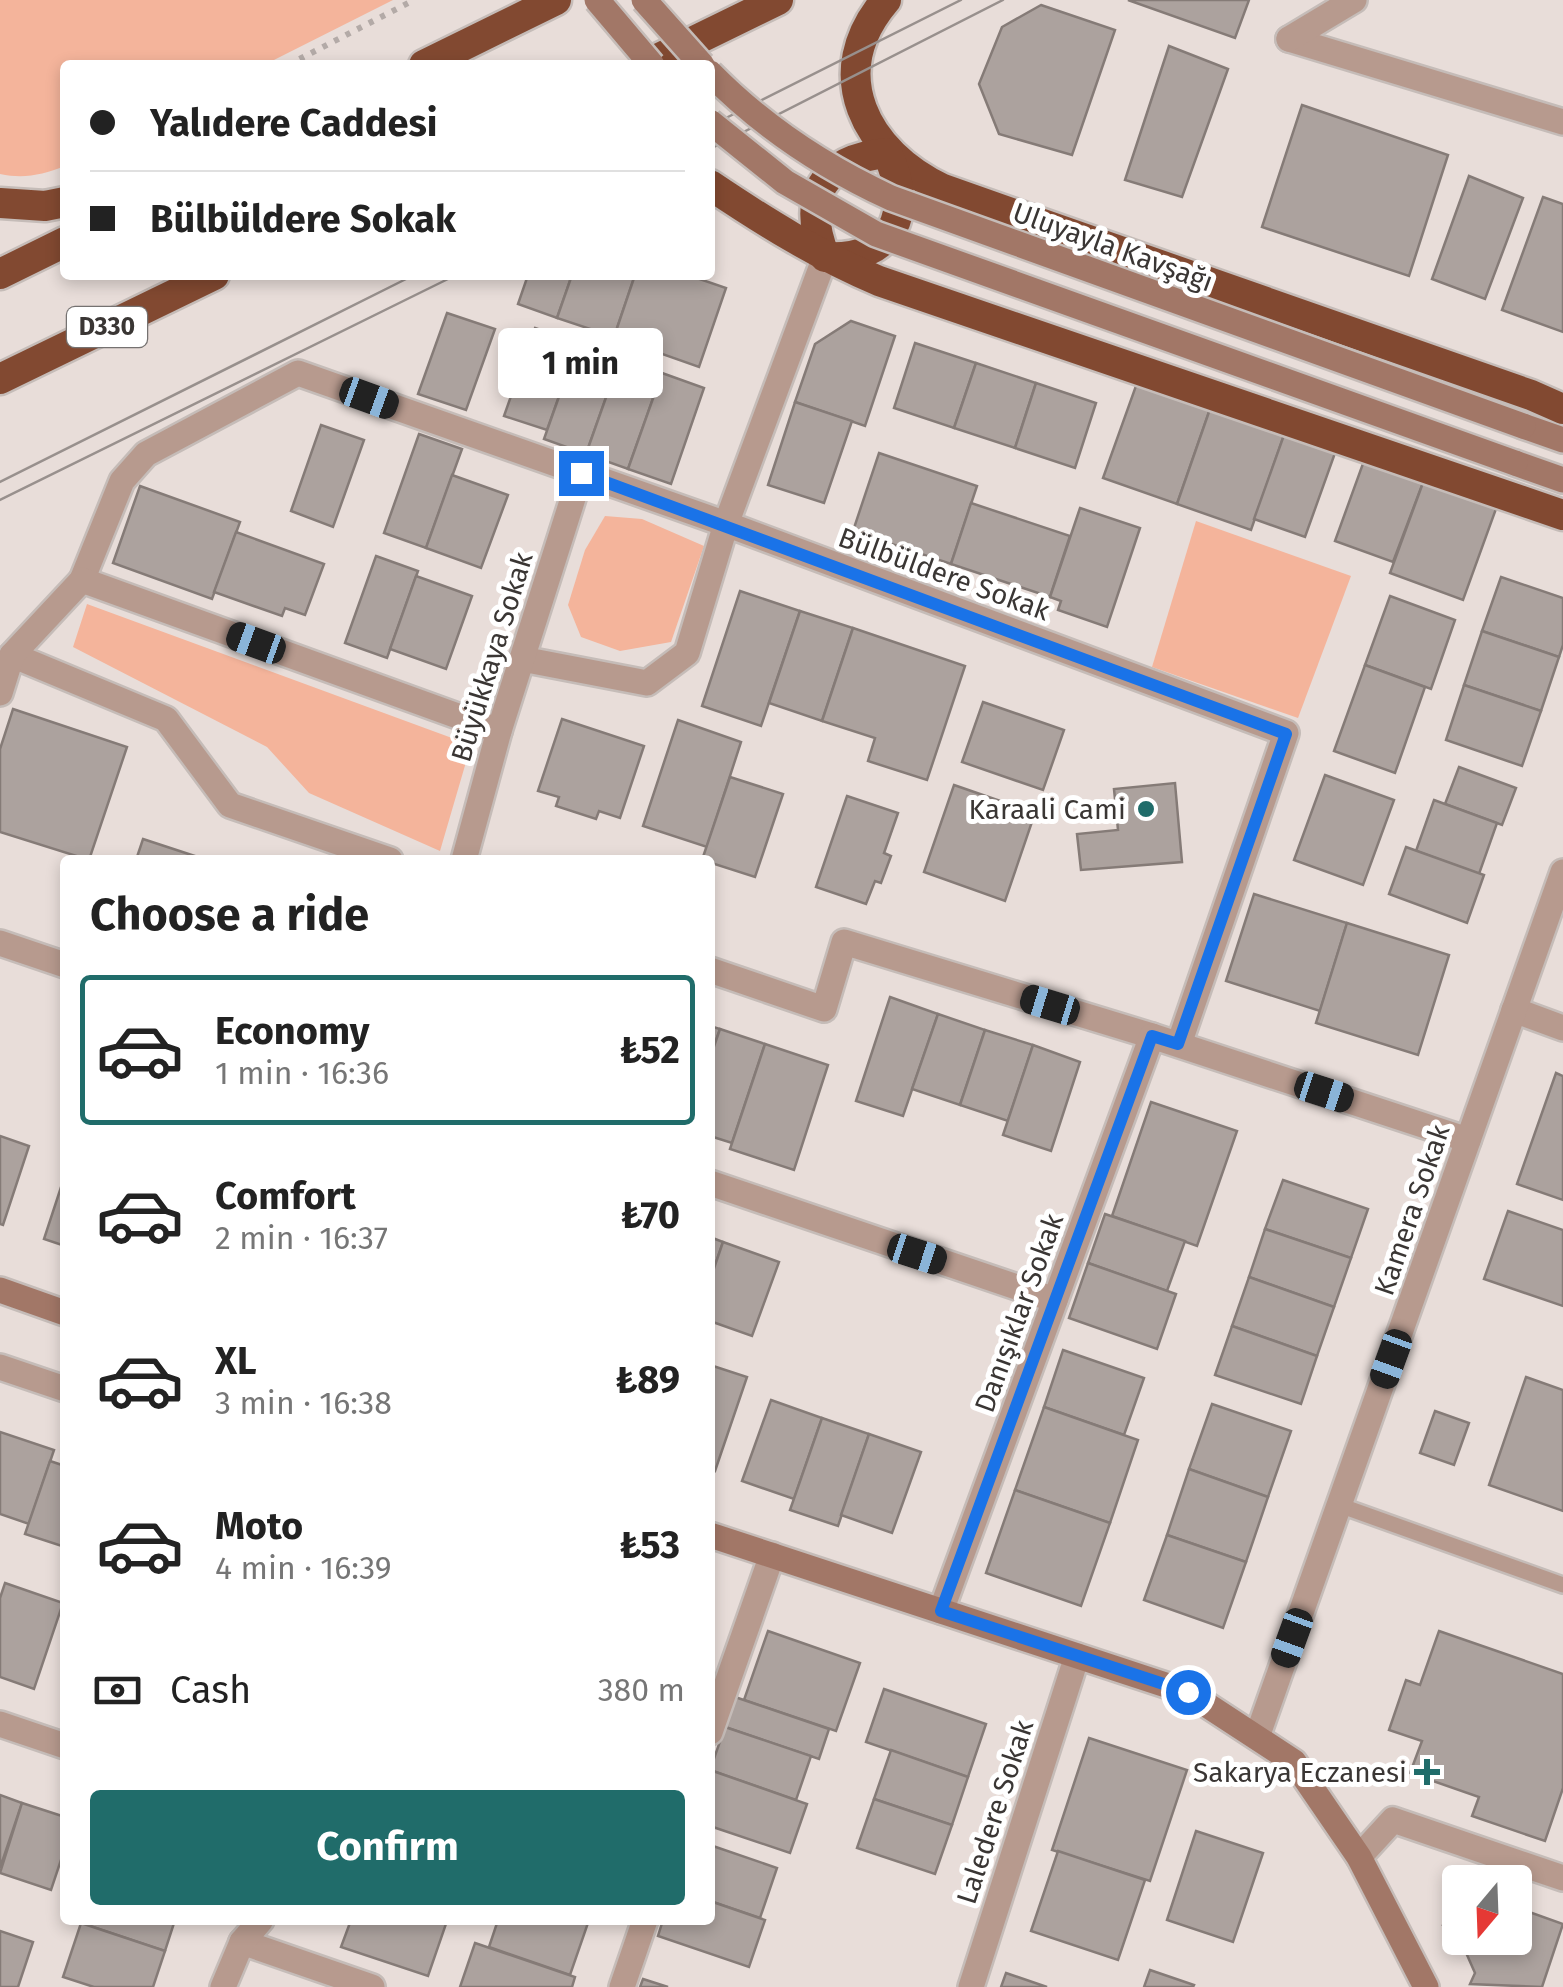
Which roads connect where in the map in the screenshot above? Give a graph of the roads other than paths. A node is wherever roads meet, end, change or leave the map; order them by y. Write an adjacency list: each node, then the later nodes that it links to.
1 (556, 0): 7 (highway)
2 (597, 0): 8 (main road, bridge)
3 (644, 0): 10 (main road, bridge)
4 (778, 0): 9 (highway)
5 (886, 0): 14 (highway)
6 (1354, 0): 12 (street)
7 (434, 60)
8 (644, 60)
9 (658, 60)
10 (698, 60)
11 (715, 77): 24 (main road, Uluyayla Kavşağı, bridge)
12 (1563, 122)
13 (715, 126): 26 (main road, bridge)
14 (887, 153): 19 (highway); 19 (highway); 23 (highway)
15 (715, 188): 19 (highway)
16 (60, 203): 17 (highway)
17 (0, 204)
18 (60, 244): 20 (highway)
19 (825, 258): 27 (highway); 28 (street)
20 (0, 274)
21 (204, 280): 22 (highway, D330)
22 (0, 378)
23 (1563, 409)
24 (1563, 440)
25 (581, 473): 28 (street, Bülbüldere Sokak); 29 (street, Bülbüldere Sokak); 31 (street, Büyükkaya Sokak)
26 (1563, 480)
27 (1563, 516)
28 (726, 524): 31 (street); 43 (street, Bülbüldere Sokak)
29 (82, 580): 30 (street); 33 (street)
30 (12, 655): 32 (street); 34 (street)
31 (522, 659): 33 (street, Büyükkaya Sokak)
32 (0, 692)
33 (499, 731): 35 (street, Büyükkaya Sokak)
34 (375, 855)
35 (465, 855)
36 (1563, 872): 40 (street, Kamera Sokak)
37 (0, 943): 38 (street)
38 (60, 963)
39 (715, 972): 42 (street)
40 (1514, 1010): 41 (street); 44 (street, Kamera Sokak)
41 (1563, 1028)
42 (1152, 1036): 43 (street); 47 (street, Danışıklar Sokak)
43 (1178, 1044): 44 (street)
44 (1468, 1140): 51 (street, Kamera Sokak)
45 (715, 1185): 47 (street)
46 (0, 1290): 48 (main road)
47 (1055, 1300): 55 (street, Danışıklar Sokak)
48 (60, 1311)
49 (0, 1367): 50 (street)
50 (60, 1387)
51 (1339, 1505): 54 (lane); 59 (street, Kamera Sokak)
52 (715, 1537): 53 (main road)
53 (772, 1555): 55 (main road); 57 (street)
54 (1563, 1585)
55 (941, 1611): 56 (main road)
56 (1076, 1656): 59 (main road); 69 (street, Laledere Sokak)
57 (715, 1718)
58 (0, 1724): 60 (street)
59 (1257, 1738): 61 (main road)
60 (60, 1744)
61 (1359, 1857): 62 (street); 70 (main road)
62 (1563, 1878)
63 (257, 1925): 65 (street)
64 (643, 1925): 68 (street)
65 (242, 1942): 66 (street); 67 (street)
66 (223, 1987)
67 (372, 1987)
68 (622, 1987)
69 (971, 1987)
70 (1426, 1987)

